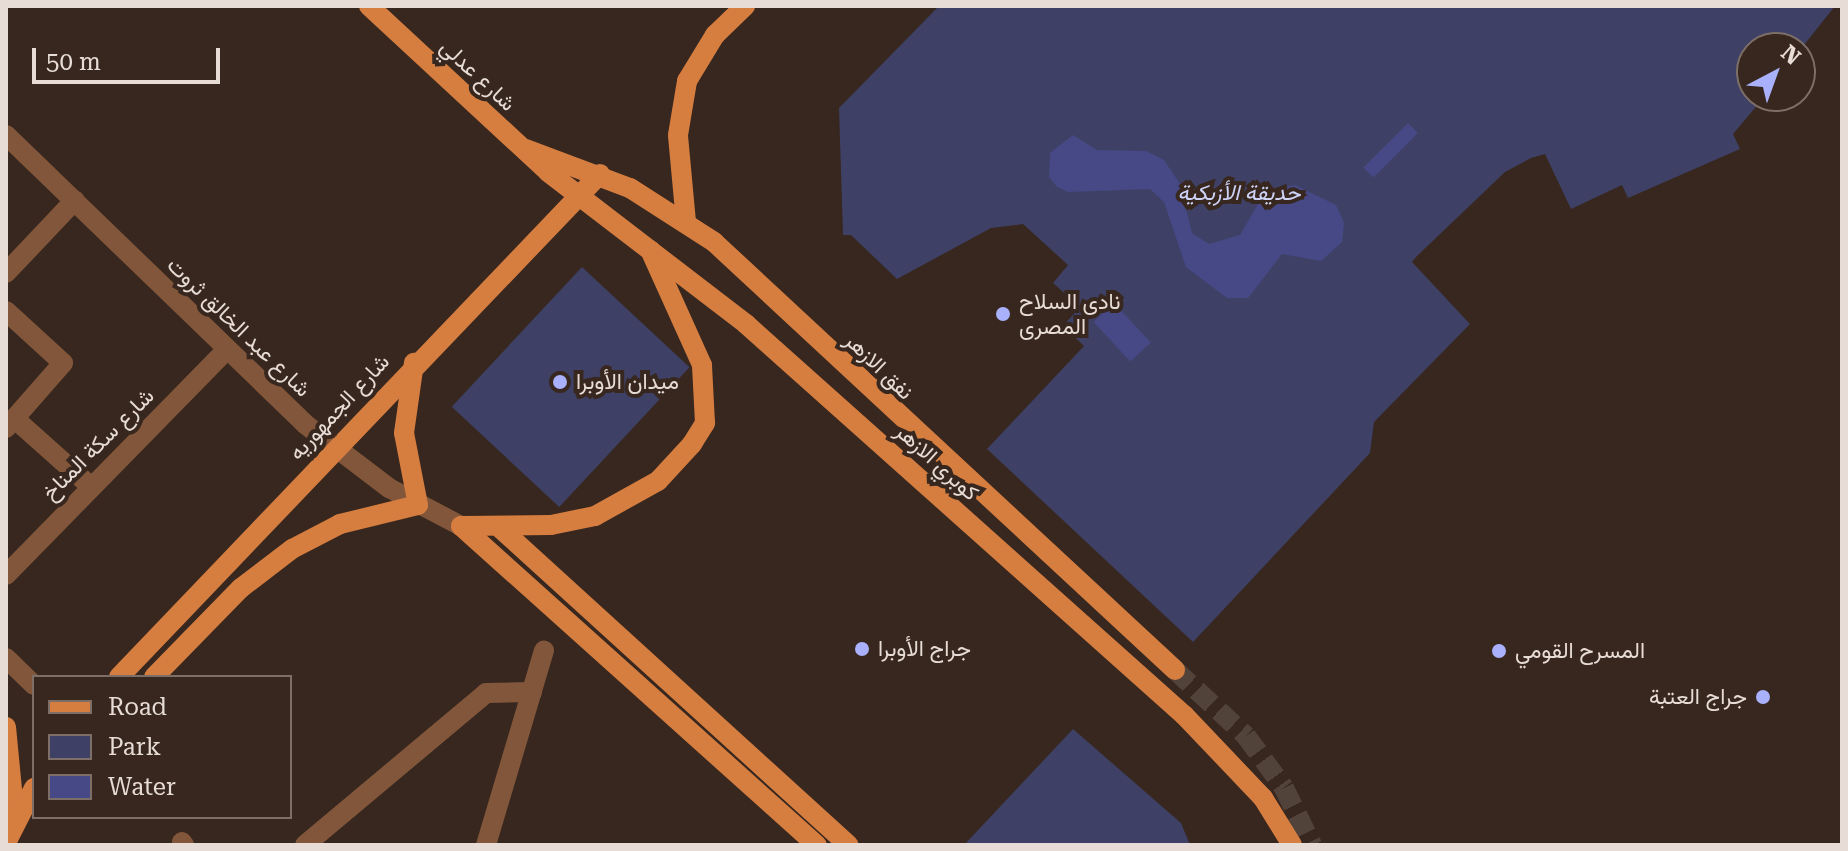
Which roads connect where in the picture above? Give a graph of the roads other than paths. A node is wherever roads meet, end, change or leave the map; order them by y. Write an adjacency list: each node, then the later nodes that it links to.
1 (369, 6): 4 (main road, شارع عدلي)
2 (745, 6): 8 (main road)
3 (6, 135): 7 (street, شارع عبد الخالق ثروت)
4 (519, 147): 5 (main road, نفق الازهر); 6 (main road, كوبري الازهر)
5 (600, 174): 6 (main road, شارع الجمهوريه); 8 (main road, نفق الازهر)
6 (577, 196): 9 (main road, كوبري الازهر); 13 (main road, شارع الجمهوريه)
7 (75, 200): 10 (street); 12 (street, شارع عبد الخالق ثروت)
8 (686, 222): 23 (main road, نفق الازهر)
9 (648, 245): 19 (main road); 36 (main road, كوبري الازهر)
10 (6, 273)
11 (6, 311): 14 (street)
12 (227, 349): 15 (street, شارع عبد الخالق ثروت); 16 (street, شارع سكة المناخ)
13 (415, 361): 15 (main road, شارع الجمهوريه); 17 (main road)
14 (10, 423): 16 (street)
15 (333, 448): 17 (street, شارع عبد الخالق ثروت); 24 (main road, شارع الجمهوريه)
16 (89, 485): 20 (street, شارع سكة المناخ)
17 (418, 505): 18 (street, شارع عبد الخالق ثروت); 25 (main road)
18 (461, 526): 19 (main road); 34 (main road)
19 (500, 528): 35 (main road)
20 (6, 575)
21 (544, 650): 27 (street)
22 (6, 658): 26 (street)
23 (1175, 670)
24 (121, 675)
25 (156, 675)
26 (32, 683)
27 (532, 692): 32 (street); 33 (street)
28 (6, 727): 30 (main road)
29 (32, 791): 30 (main road)
30 (15, 821): 31 (main road)
31 (6, 843)
32 (305, 845)
33 (486, 845)
34 (817, 845)
35 (848, 845)
36 (1292, 845)

